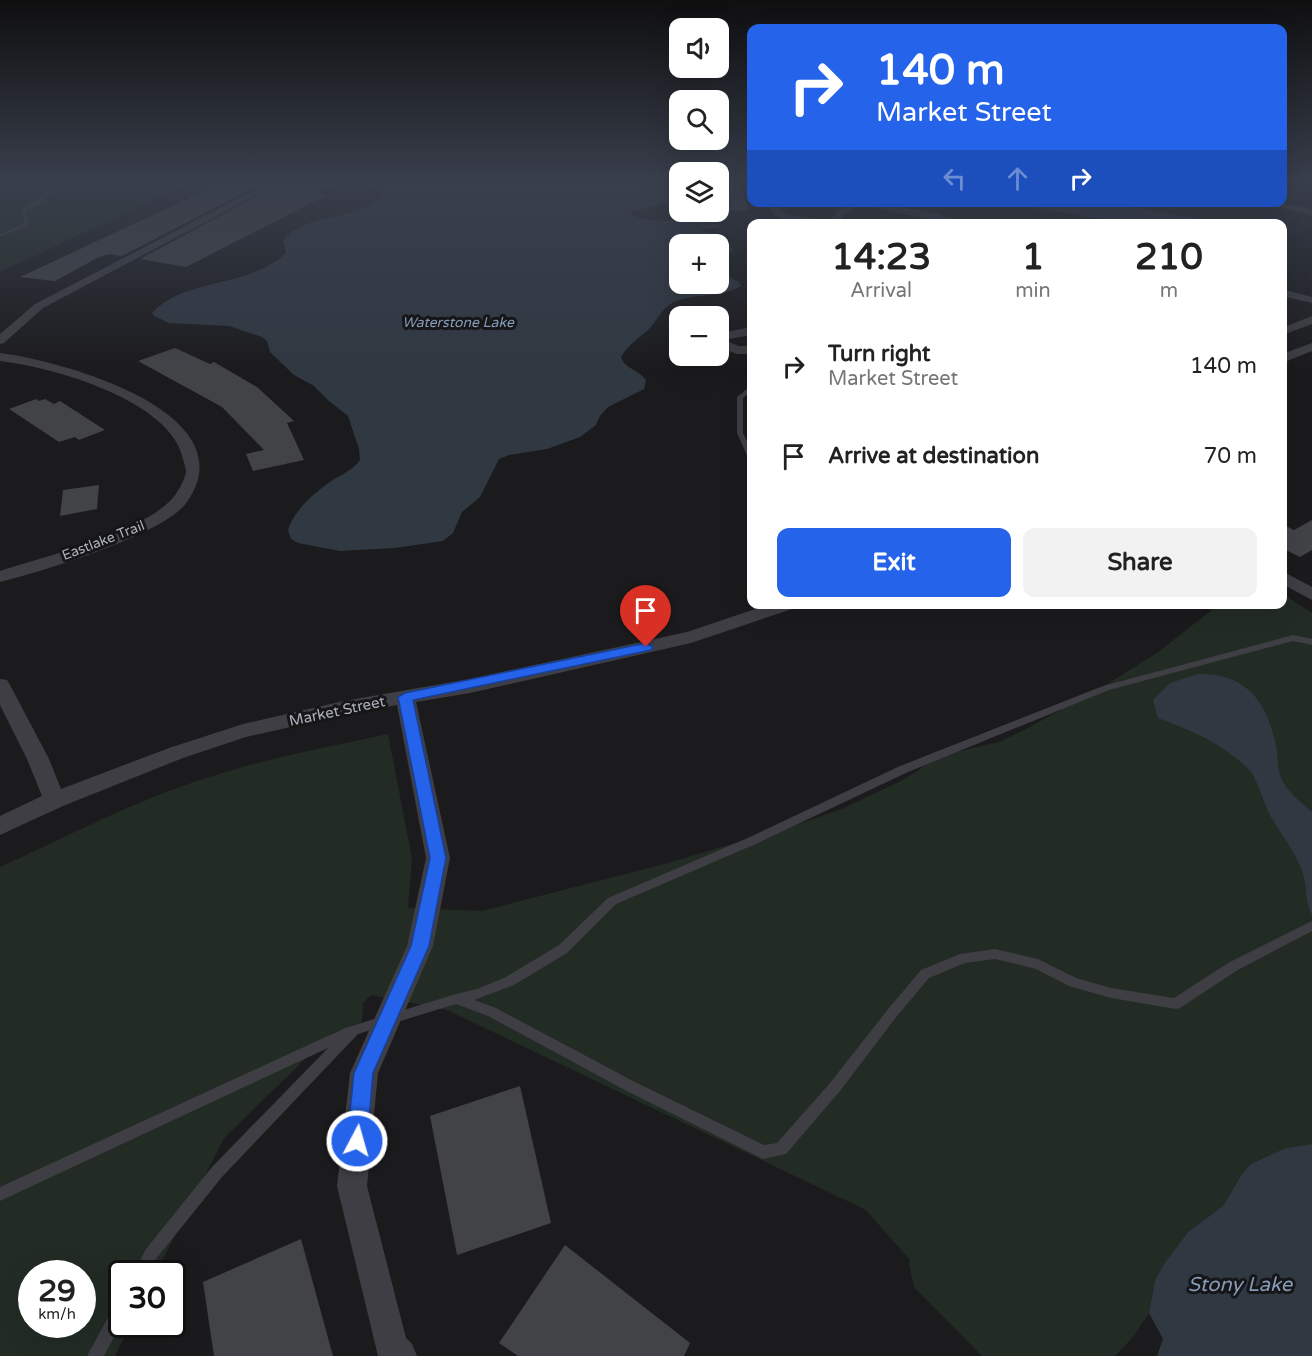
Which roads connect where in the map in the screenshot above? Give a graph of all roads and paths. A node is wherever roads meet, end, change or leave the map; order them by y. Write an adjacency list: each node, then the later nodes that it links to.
1 (159, 243): 7 (street)
2 (1287, 293): 3 (street)
3 (1312, 300)
4 (1312, 320): 5 (street)
5 (1287, 330)
6 (747, 332): 10 (street)
7 (0, 340)
8 (1287, 344): 9 (street)
9 (1307, 348): 11 (street)
10 (747, 350)
11 (1287, 356)
12 (0, 357): 15 (street, Eastlake Trail)
13 (747, 391): 14 (lane)
14 (747, 449)
15 (0, 577)
16 (1287, 578): 17 (street)
17 (1308, 587)
18 (774, 609): 21 (street, Market Street)
19 (1312, 642): 25 (lane)
20 (0, 685): 22 (street)
21 (405, 697): 22 (street, Market Street); 26 (street)
22 (56, 800): 23 (street, Market Street)
23 (0, 826)
24 (1312, 926): 25 (lane)
25 (456, 999): 26 (lane)
26 (388, 1019): 27 (lane); 32 (street)
27 (354, 1030): 28 (lane); 29 (lane)
28 (0, 1194)
29 (148, 1260)
30 (108, 1332): 31 (lane)
31 (95, 1356)
32 (400, 1356)

